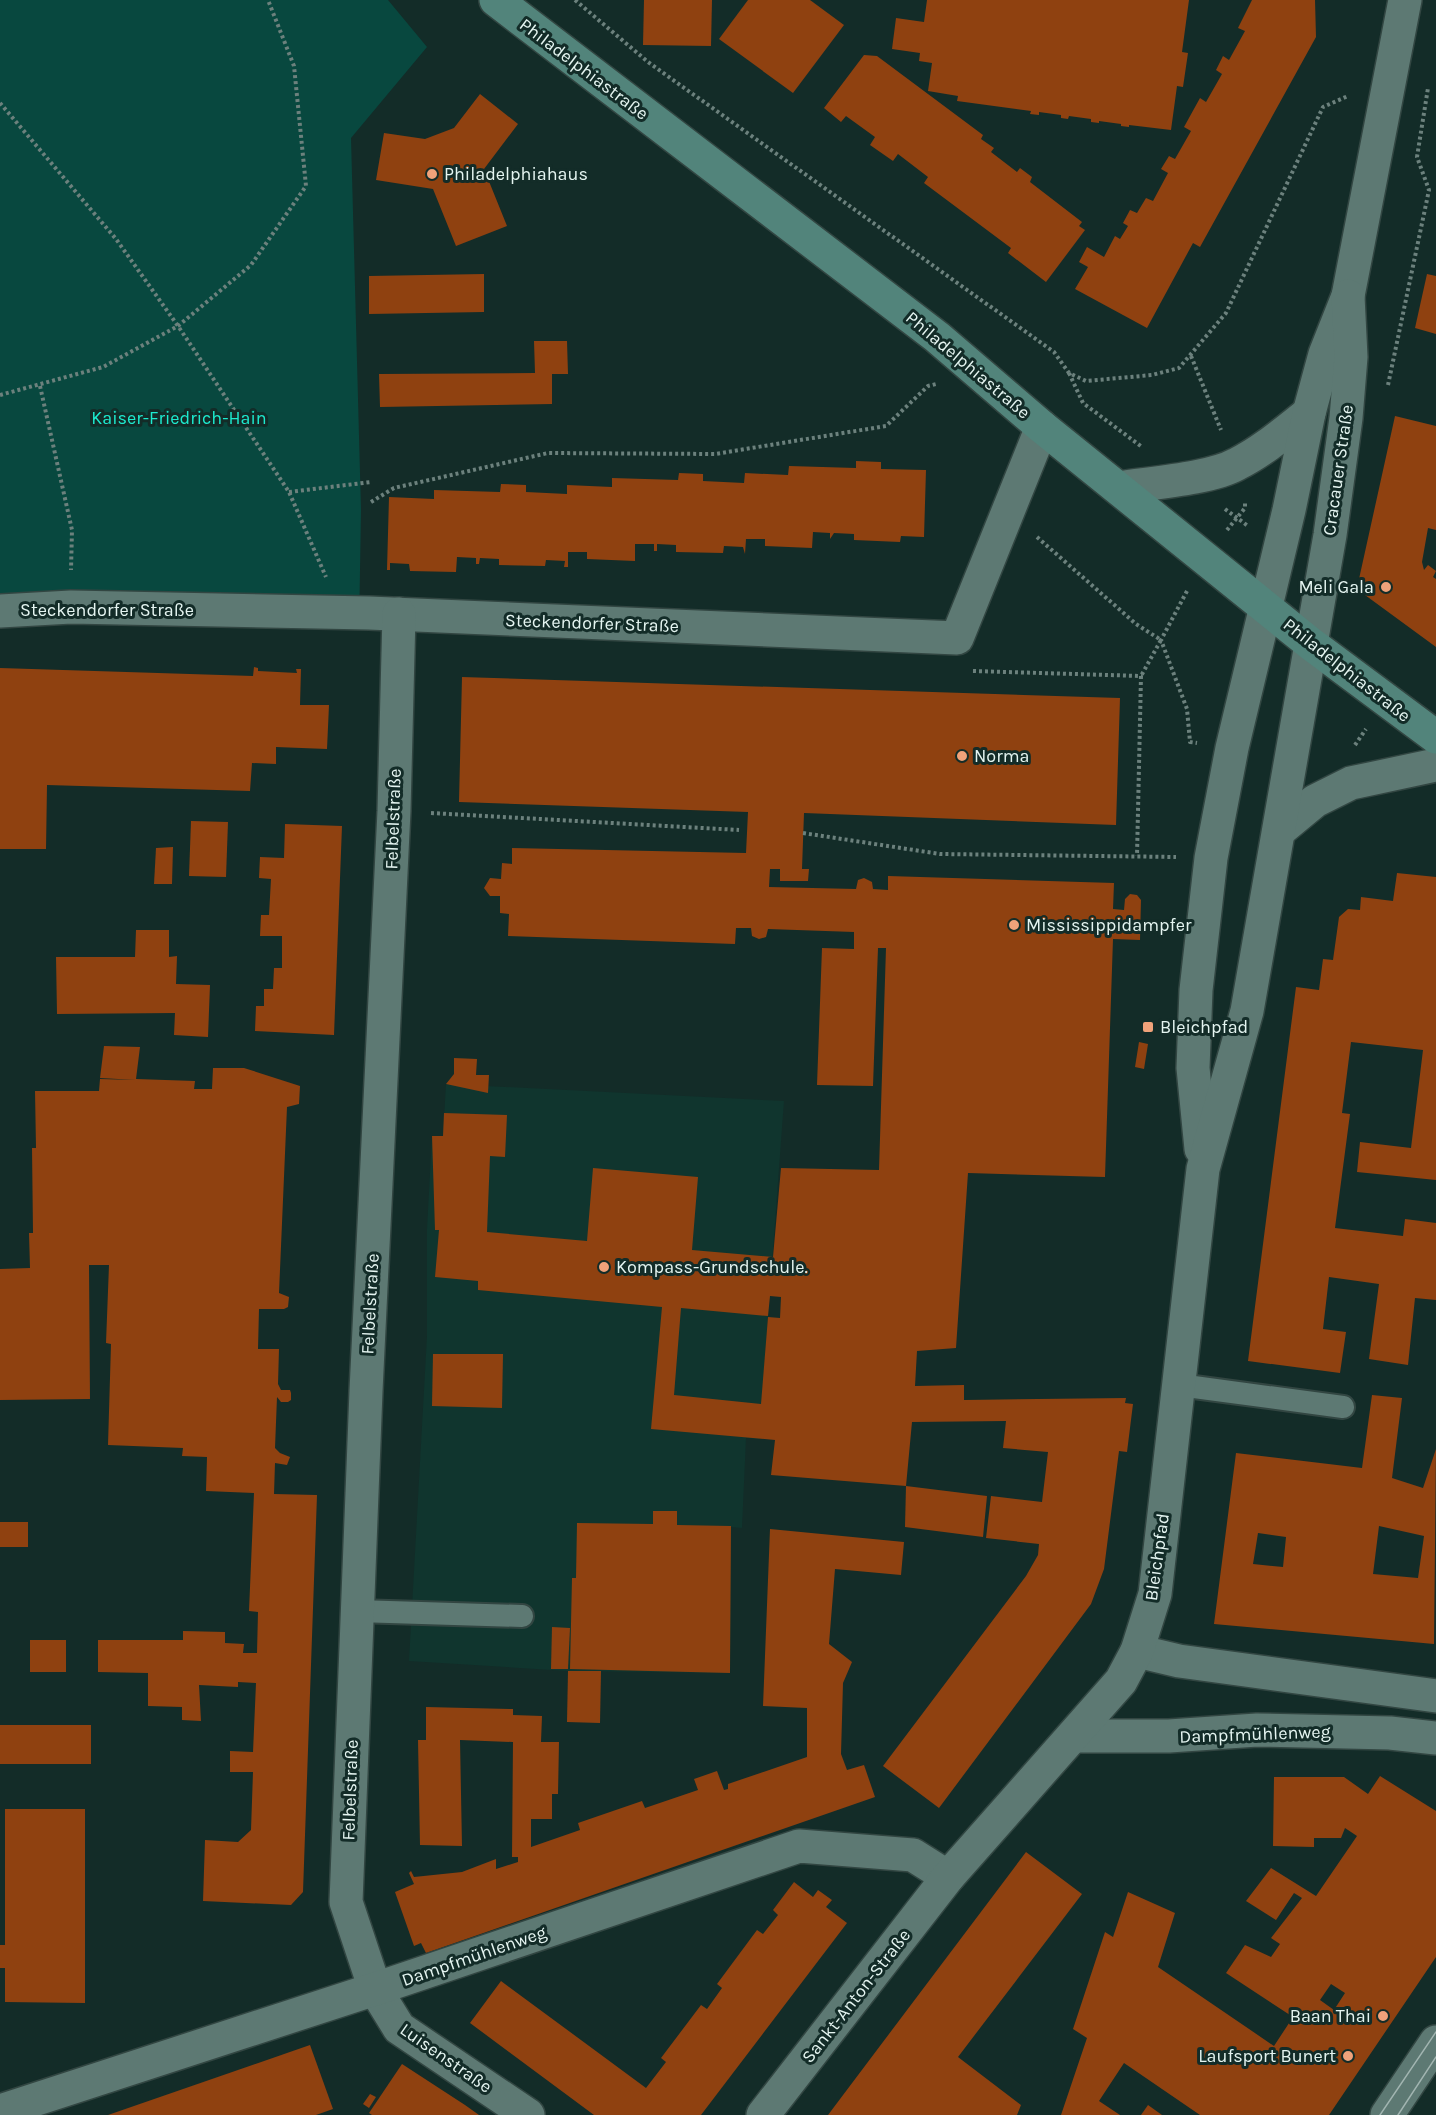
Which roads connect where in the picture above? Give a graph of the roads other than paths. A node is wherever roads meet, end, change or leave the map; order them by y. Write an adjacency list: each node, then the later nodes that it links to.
1 (496, 0): 5 (main road, Philadelphiastraße)
2 (1405, 0): 3 (street, Cracauer Straße)
3 (1348, 296): 4 (street, Cracauer Straße); 10 (street, Cracauer Straße)
4 (1309, 413): 6 (street); 7 (street, Cracauer Straße)
5 (1042, 427): 6 (main road, Philadelphiastraße); 9 (street, Steckendorfer Straße)
6 (1119, 488): 7 (main road, Philadelphiastraße)
7 (1264, 605): 10 (main road, Philadelphiastraße); 14 (street, Bleichpfad)
8 (0, 611): 9 (street, Steckendorfer Straße)
9 (399, 614): 17 (street, Felbelstraße)
10 (1311, 644): 11 (main road, Philadelphiastraße); 13 (street, Bleichpfad)
11 (1436, 736)
12 (1436, 765): 13 (street)
13 (1280, 830): 14 (street, Bleichpfad)
14 (1203, 1169): 15 (street, Bleichpfad)
15 (1179, 1385): 16 (lane); 19 (street, Bleichpfad)
16 (1343, 1407)
17 (357, 1611): 18 (lane); 24 (street, Felbelstraße)
18 (522, 1616)
19 (1137, 1651): 20 (street); 21 (street, Bleichpfad)
20 (1436, 1696)
21 (1074, 1736): 22 (street, Dampfmühlenweg); 23 (street, Bleichpfad)
22 (1436, 1738)
23 (948, 1877): 24 (street, Dampfmühlenweg); 28 (street, Sankt-Anton-Straße)
24 (375, 1989): 26 (street, Dampfmühlenweg); 27 (street, Luisenstraße)
25 (1436, 2042): 29 (street)
26 (0, 2111)
27 (528, 2115)
28 (764, 2115)
29 (1387, 2115)

